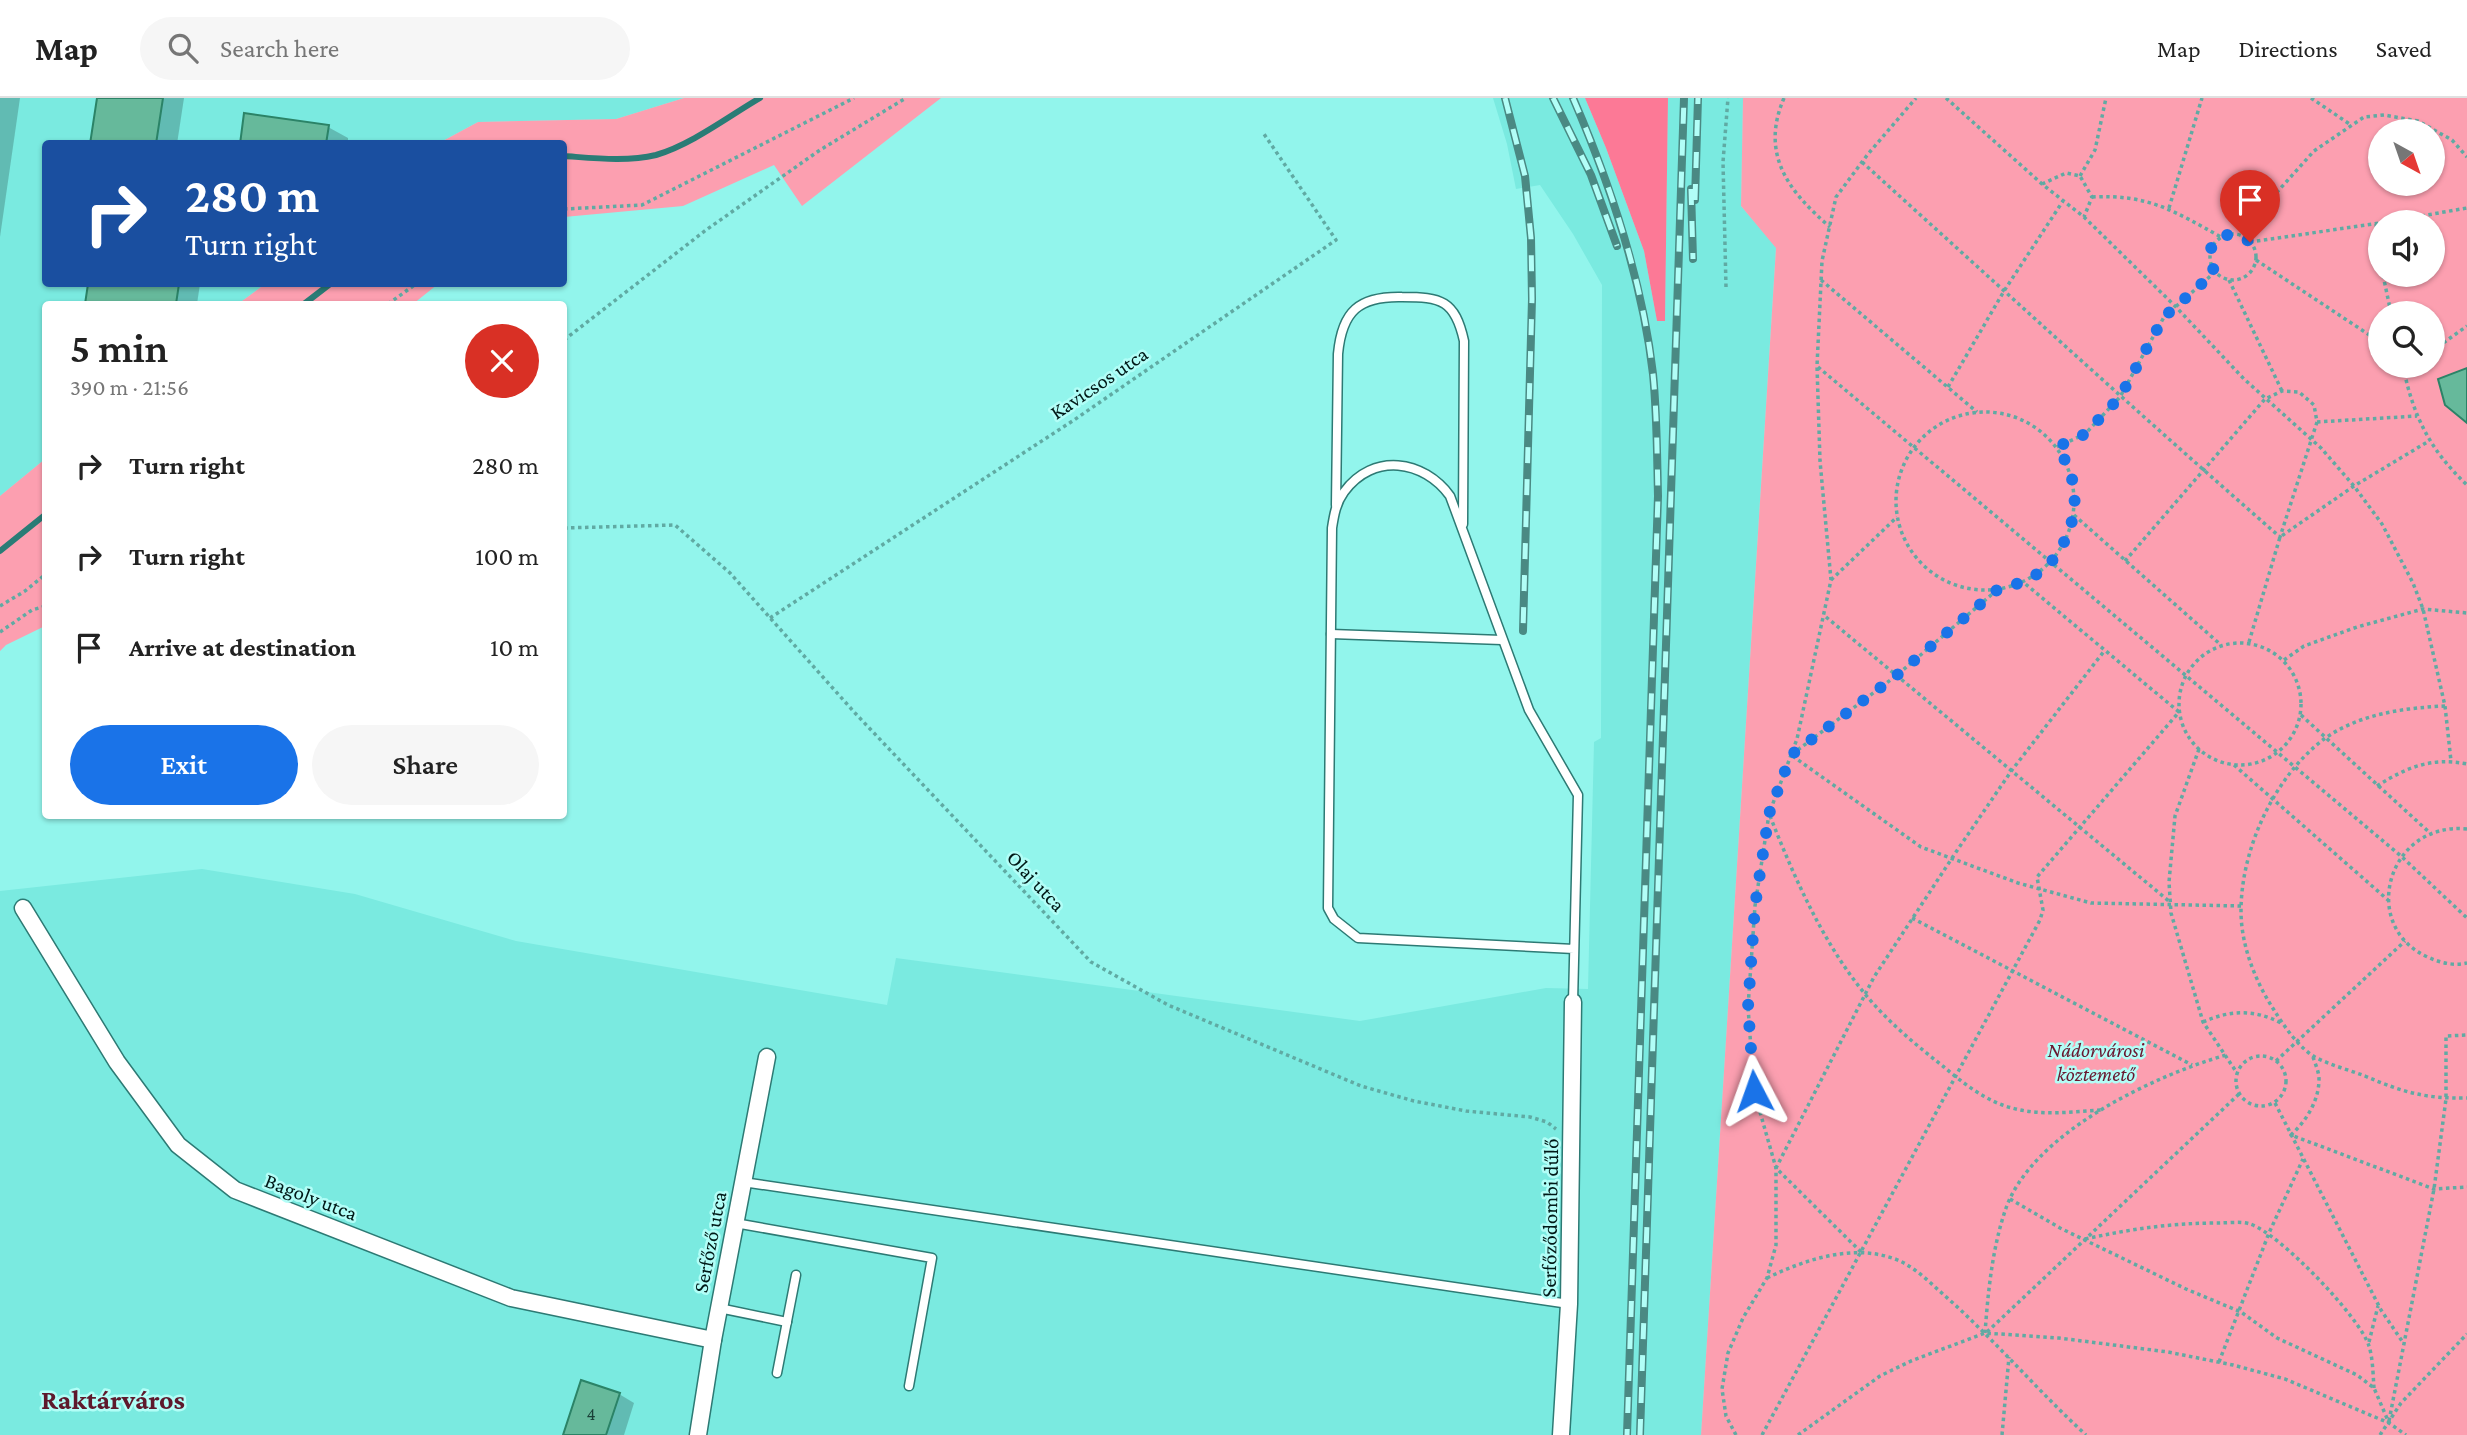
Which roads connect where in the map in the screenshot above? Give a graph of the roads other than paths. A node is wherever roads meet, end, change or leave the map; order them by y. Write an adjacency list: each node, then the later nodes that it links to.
1 (1336, 508): 2 (lane); 2 (lane); 3 (lane)
2 (1462, 531): 4 (lane)
3 (1331, 634): 4 (lane); 6 (lane)
4 (1502, 640): 6 (lane)
5 (23, 908): 15 (street, Bagoly utca)
6 (1574, 949): 7 (lane)
7 (1573, 1002): 12 (street, Serfőződombi dűlő)
8 (767, 1056): 9 (street, Serfőző utca)
9 (743, 1182): 10 (street, Serfőző utca); 12 (lane)
10 (735, 1223): 13 (street, Serfőző utca); 17 (lane)
11 (796, 1275): 14 (lane)
12 (1569, 1304): 19 (street, Serfőződombi dűlő)
13 (719, 1308): 14 (lane); 15 (street, Serfőző utca)
14 (787, 1322): 16 (lane)
15 (713, 1340): 18 (street, Serfőző utca)
16 (777, 1373)
17 (909, 1386)
18 (698, 1435)
19 (1561, 1435)

